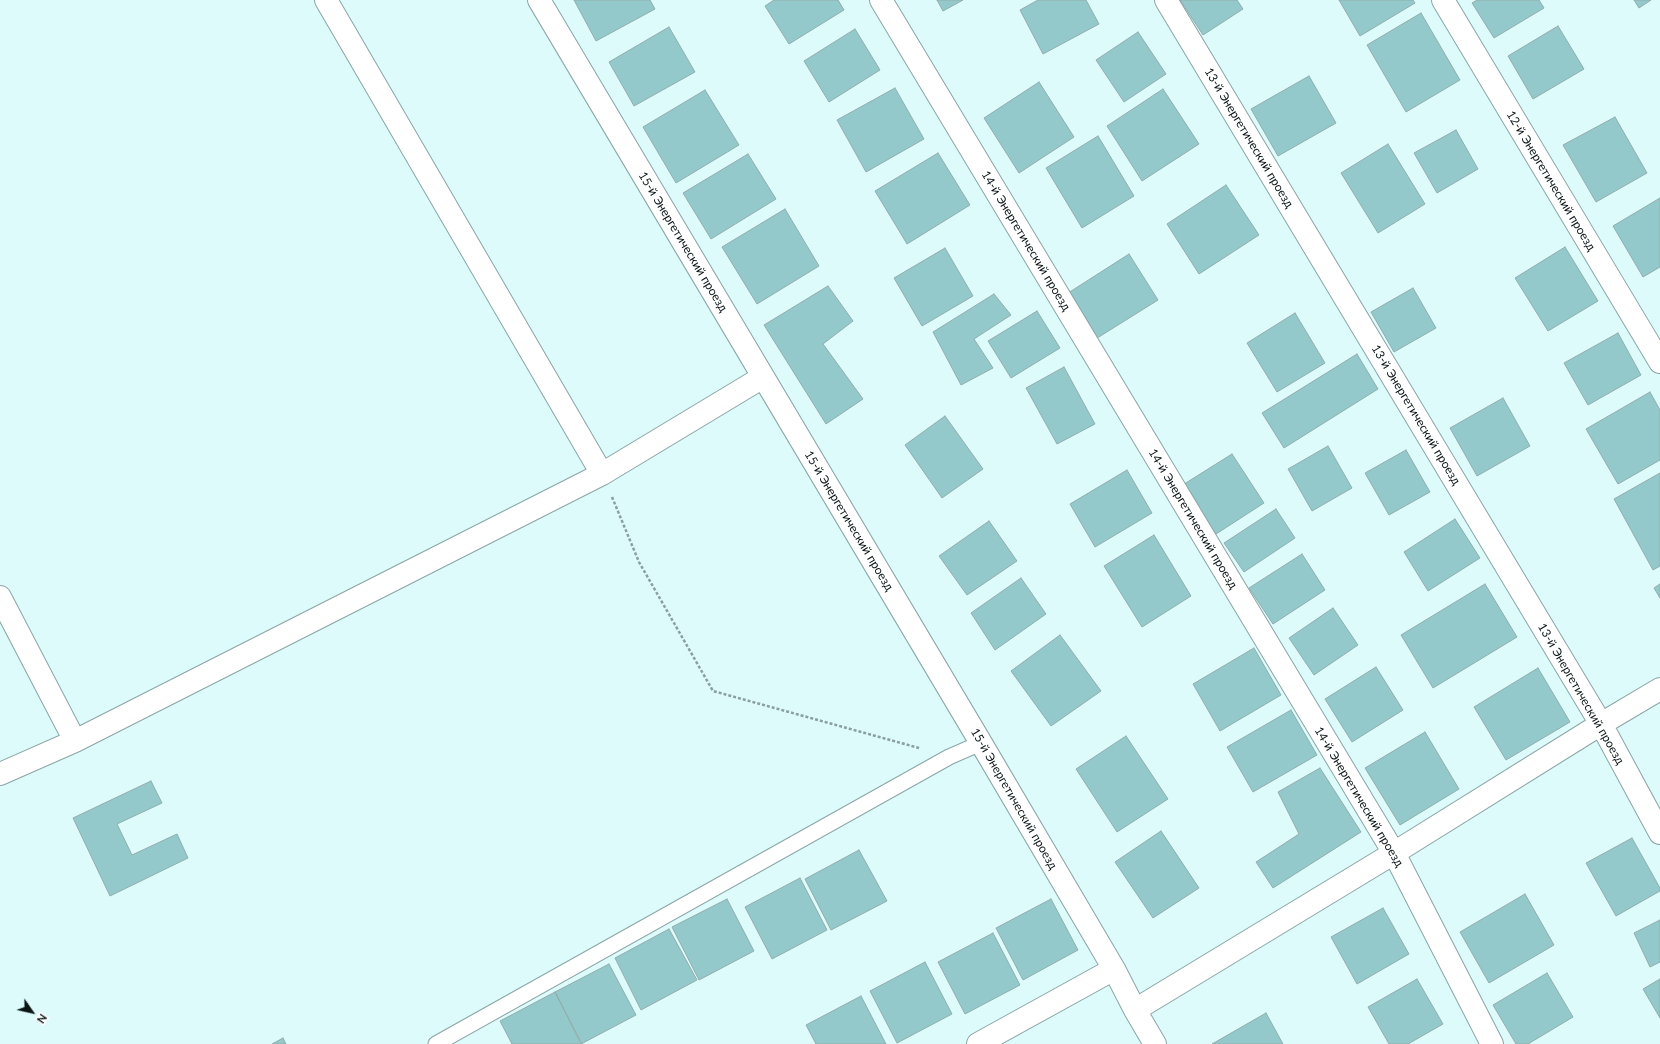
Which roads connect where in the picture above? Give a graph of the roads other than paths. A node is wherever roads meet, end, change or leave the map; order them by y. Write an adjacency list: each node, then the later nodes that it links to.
1 (326, 0): 8 (street)
2 (538, 0): 7 (street, 15-й Энергетический проезд)
3 (881, 0): 16 (street, 14-й Энергетический проезд)
4 (1166, 0): 11 (street, 13-й Энергетический проезд)
5 (1443, 0): 6 (street, 12-й Энергетический проезд)
6 (1660, 362)
7 (763, 377): 8 (street); 13 (street, 15-й Энергетический проезд)
8 (602, 474): 12 (street)
9 (0, 596): 12 (street)
10 (1660, 689): 11 (street)
11 (1601, 724): 15 (street, 13-й Энергетический проезд); 16 (street)
12 (75, 741): 14 (street)
13 (981, 743): 17 (street, 15-й Энергетический проезд); 19 (lane)
14 (0, 774)
15 (1660, 833)
16 (1394, 853): 18 (street); 22 (street, 14-й Энергетический проезд)
17 (1114, 969): 18 (street, 15-й Энергетический проезд); 20 (street)
18 (1135, 1010): 21 (street, 15-й Энергетический проезд)
19 (436, 1044)
20 (978, 1044)
21 (1155, 1044)
22 (1492, 1044)

